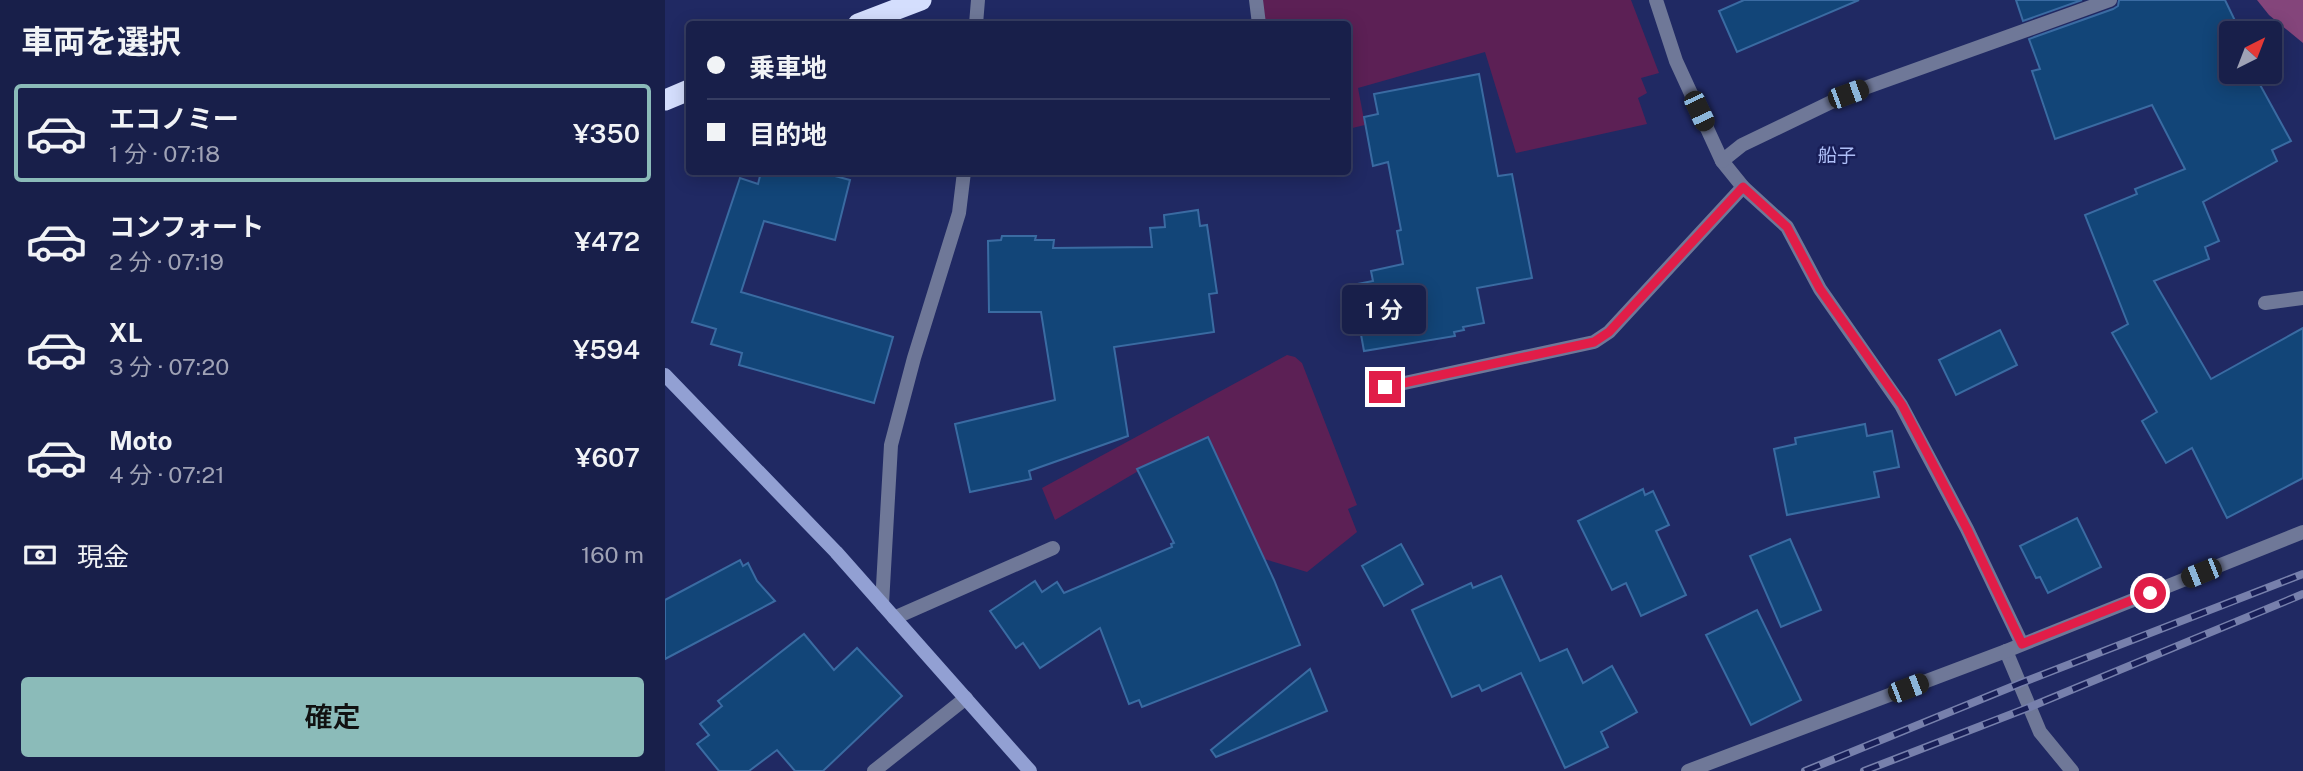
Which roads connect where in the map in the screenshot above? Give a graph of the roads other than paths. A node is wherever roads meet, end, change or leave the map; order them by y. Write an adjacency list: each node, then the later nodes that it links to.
1 (921, 0): 6 (highway)
2 (978, 0): 7 (street)
3 (1256, 0): 8 (street)
4 (1656, 0): 11 (street)
5 (2110, 0): 11 (street)
6 (866, 21)
7 (976, 21)
8 (1259, 21)
9 (686, 91): 10 (highway)
10 (665, 100)
11 (1722, 161): 13 (street)
12 (964, 175): 20 (street)
13 (1743, 187): 17 (street); 22 (street)
14 (2303, 298): 15 (street)
15 (2265, 303)
16 (665, 375): 20 (street)
17 (1385, 387)
18 (2303, 532): 22 (street)
19 (1052, 548): 21 (street)
20 (882, 604): 21 (street)
21 (894, 618): 24 (street)
22 (2022, 644): 23 (street)
23 (2006, 651): 27 (street); 28 (street)
24 (966, 698): 25 (street); 26 (street)
25 (874, 771)
26 (1030, 771)
27 (1688, 771)
28 (2072, 771)

